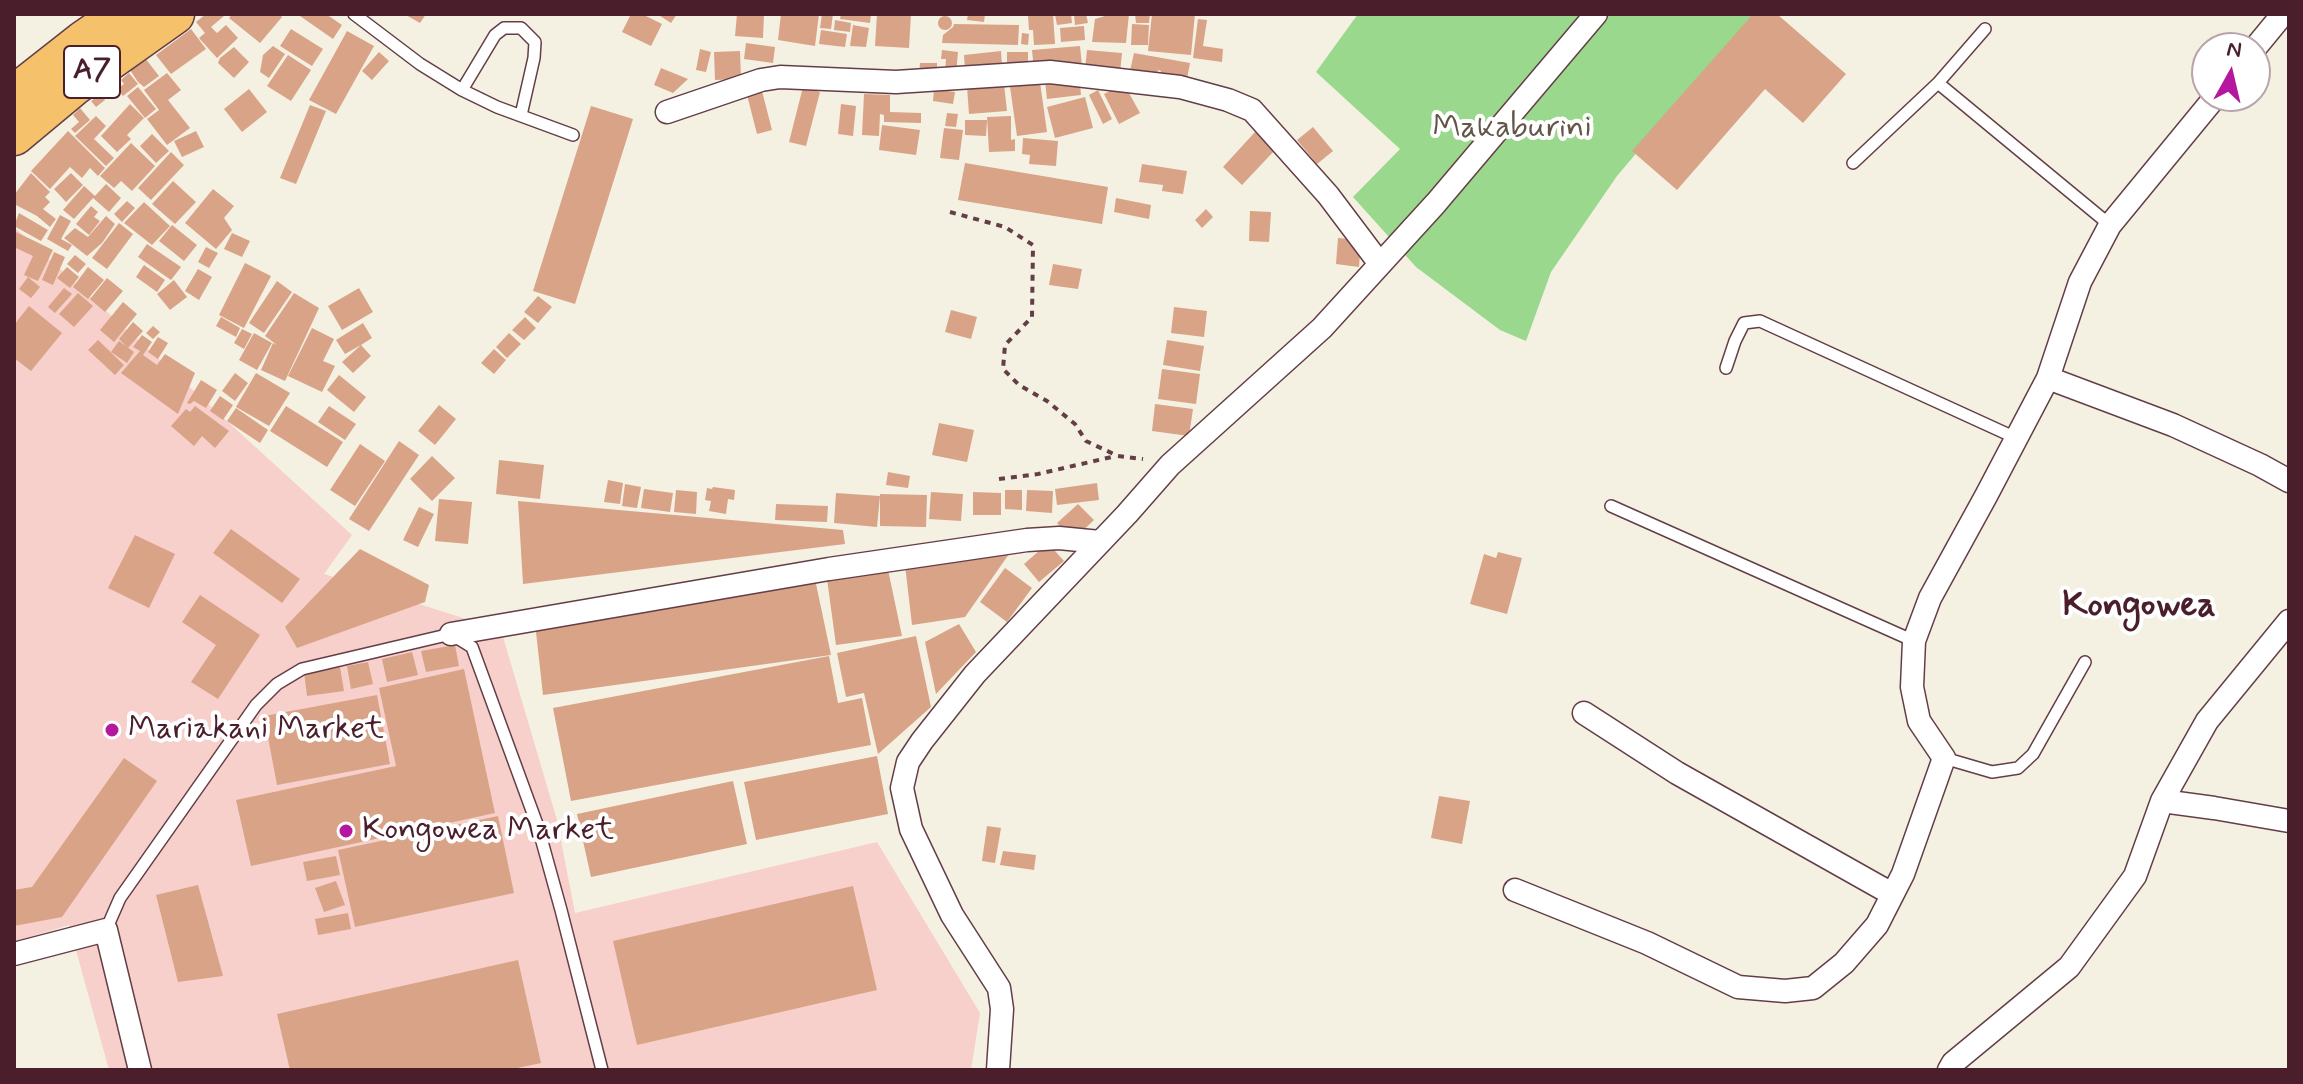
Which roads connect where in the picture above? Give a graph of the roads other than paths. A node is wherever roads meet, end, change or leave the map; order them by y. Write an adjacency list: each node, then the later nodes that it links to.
1 (123, 14): 10 (highway, A7)
2 (174, 14): 14 (highway, A7)
3 (354, 14): 9 (lane)
4 (1596, 14): 18 (street)
5 (2283, 14): 7 (street)
6 (1985, 29): 8 (lane)
7 (2268, 32)
8 (1938, 83): 16 (lane); 17 (lane)
9 (462, 90): 13 (lane); 13 (lane)
10 (14, 96)
11 (667, 112): 18 (street)
12 (2203, 112): 17 (street)
13 (521, 115): 15 (lane)
14 (14, 135)
15 (573, 135)
16 (1853, 163)
17 (2110, 225): 20 (street)
18 (1380, 264): 24 (street)
19 (1726, 368): 21 (lane)
20 (2048, 378): 21 (street); 22 (street)
21 (2016, 438): 27 (street)
22 (2289, 481)
23 (1611, 506): 27 (lane)
24 (1100, 542): 26 (street); 39 (street)
25 (2289, 621): 31 (street)
26 (451, 634): 35 (lane); 38 (lane)
27 (1914, 641): 30 (street)
28 (2085, 662): 30 (lane)
29 (1584, 713): 34 (street)
30 (1944, 758): 34 (street)
31 (2162, 801): 32 (street); 40 (street)
32 (2289, 821)
33 (1515, 890): 34 (street)
34 (1892, 894)
35 (106, 930): 36 (street); 37 (street)
36 (14, 954)
37 (140, 1070)
38 (602, 1070)
39 (998, 1070)
40 (1949, 1070)

